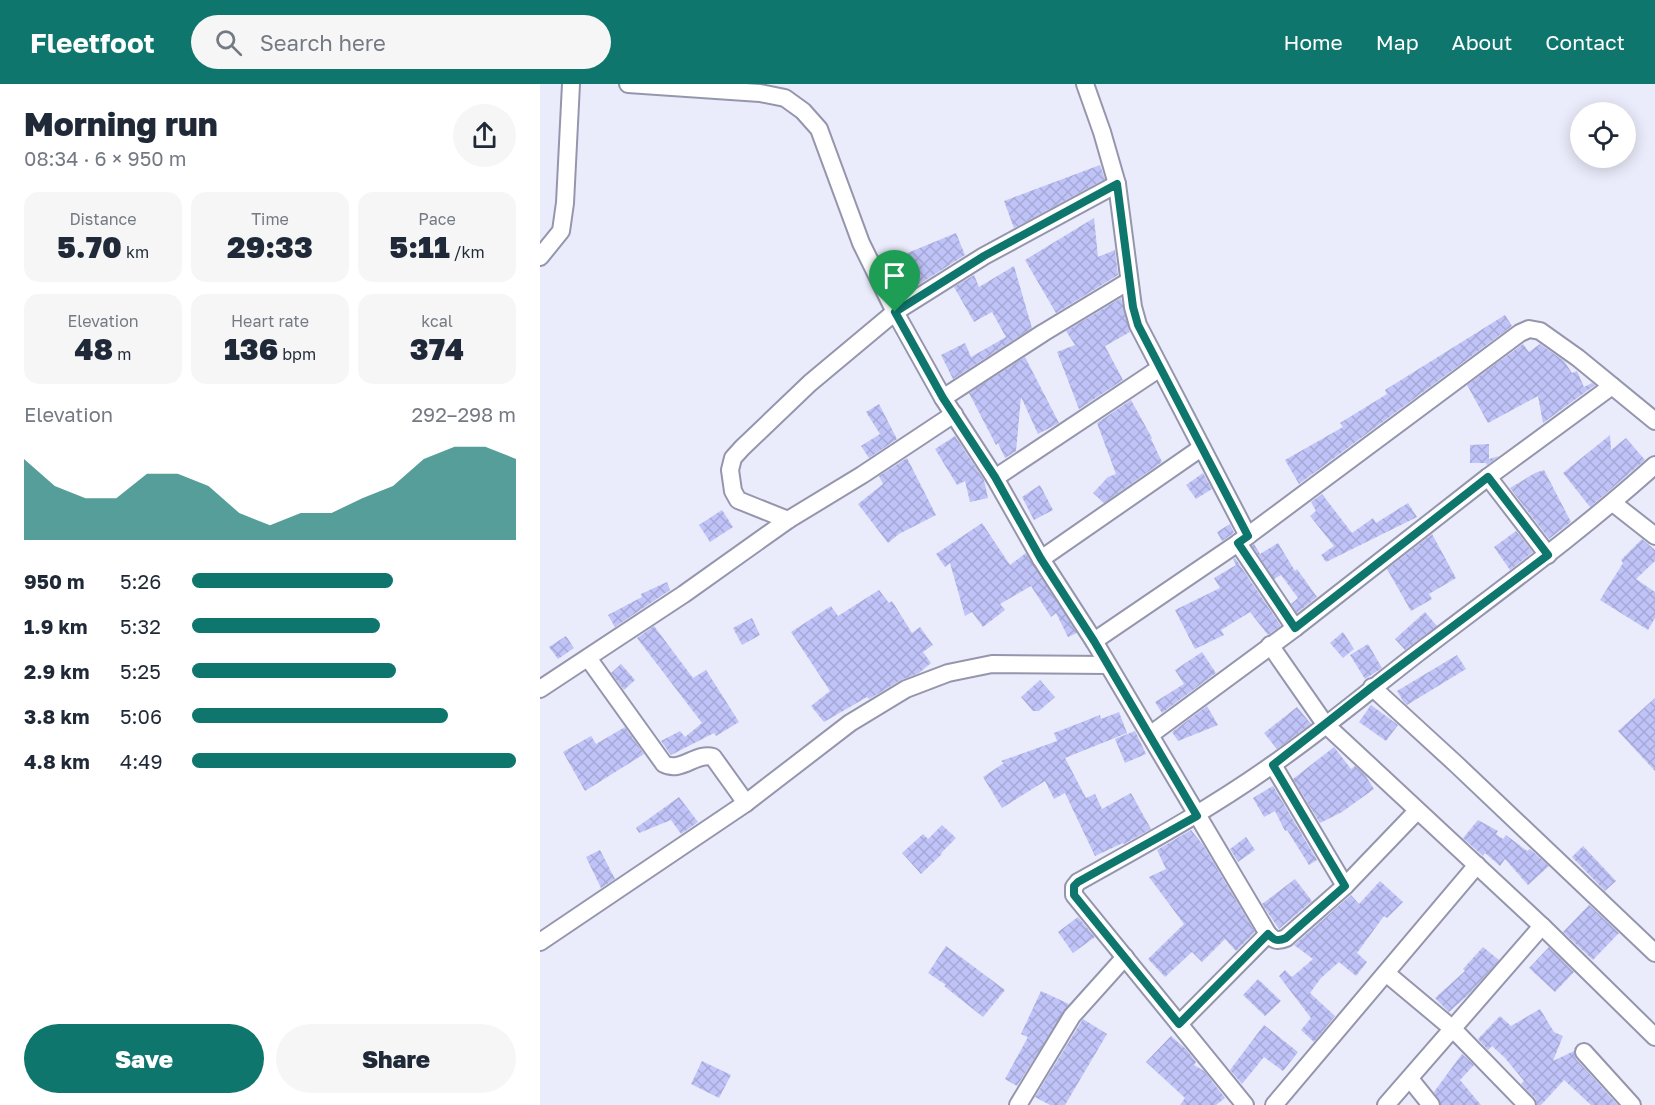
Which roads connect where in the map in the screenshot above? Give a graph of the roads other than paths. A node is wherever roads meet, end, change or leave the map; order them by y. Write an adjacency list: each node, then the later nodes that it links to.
1 (571, 84): 5 (street)
2 (628, 84): 7 (street)
3 (1085, 84): 4 (street)
4 (1117, 184): 6 (street); 7 (street)
5 (540, 256)
6 (1130, 281): 8 (street); 10 (street)
7 (895, 312): 10 (street); 18 (street)
8 (1160, 368): 13 (street); 15 (street)
9 (1612, 386): 12 (street); 16 (street); 20 (street)
10 (943, 398): 11 (street)
11 (954, 414): 15 (street); 18 (street)
12 (1655, 421)
13 (1202, 448): 20 (street); 22 (street)
14 (1655, 465): 17 (street)
15 (995, 477): 22 (street)
16 (1488, 477): 21 (street); 23 (street)
17 (1613, 503): 19 (street); 21 (street)
18 (788, 520): 26 (street)
19 (1655, 536)
20 (1243, 540): 23 (street); 24 (street)
21 (1548, 555): 28 (street)
22 (1041, 559): 24 (street)
23 (1295, 628): 25 (street)
24 (1094, 641): 27 (street)
25 (1270, 645): 30 (street); 31 (street)
26 (588, 658): 29 (street); 33 (street)
27 (1108, 665): 31 (street); 33 (street)
28 (1372, 687): 30 (street); 41 (street)
29 (540, 689)
30 (1325, 724): 32 (street); 34 (street)
31 (1150, 735): 35 (street)
32 (1273, 765): 35 (street); 37 (street)
33 (746, 803): 40 (street)
34 (1417, 811): 36 (street); 37 (street)
35 (1197, 816): 39 (street); 42 (street)
36 (1476, 865): 38 (street); 43 (street)
37 (1345, 886): 39 (street)
38 (1542, 926): 45 (street); 46 (street)
39 (1268, 934): 44 (street)
40 (540, 942)
41 (1655, 953)
42 (1125, 957): 44 (street); 49 (street)
43 (1386, 973): 45 (street); 51 (street)
44 (1179, 1024): 50 (street)
45 (1453, 1029): 48 (street); 54 (street)
46 (1655, 1037)
47 (1584, 1052): 55 (street)
48 (1410, 1079): 52 (street); 53 (street)
49 (1018, 1105)
50 (1245, 1105)
51 (1274, 1105)
52 (1386, 1105)
53 (1431, 1105)
54 (1527, 1105)
55 (1632, 1105)

